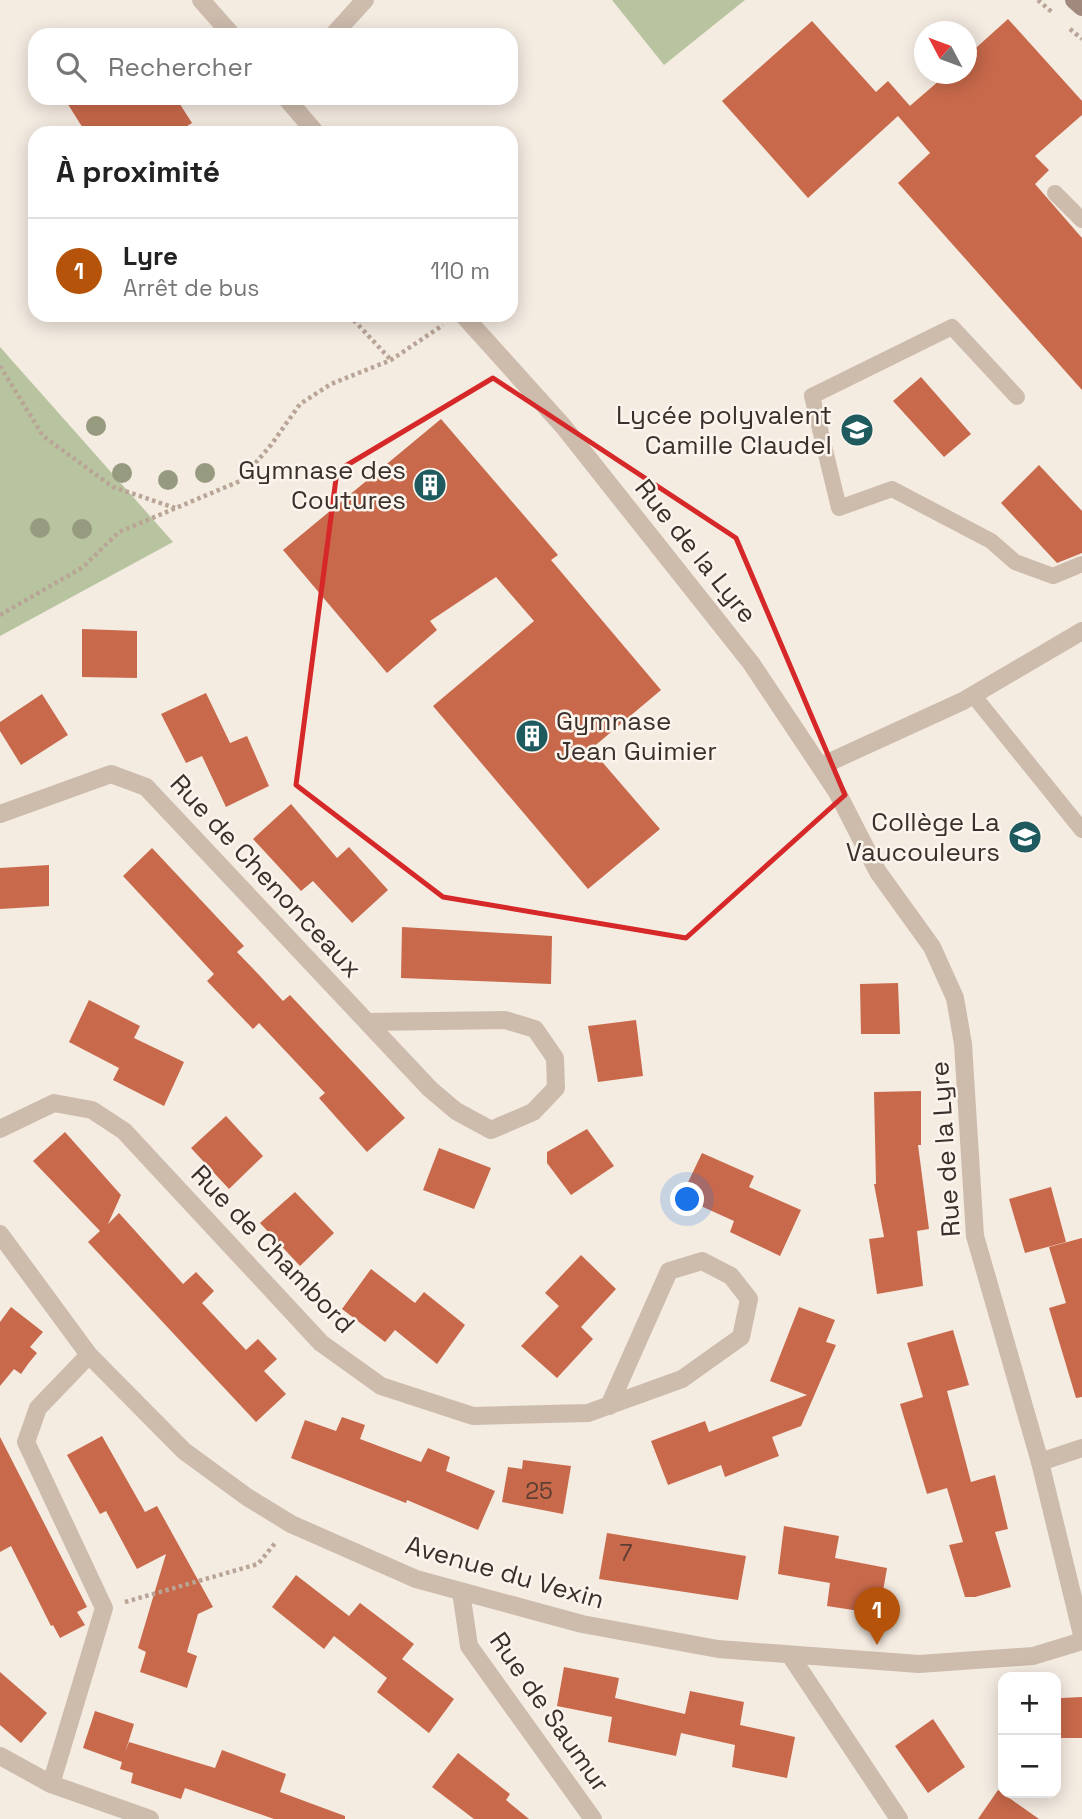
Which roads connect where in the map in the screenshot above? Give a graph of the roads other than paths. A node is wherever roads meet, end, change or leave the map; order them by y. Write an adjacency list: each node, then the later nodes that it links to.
1 (201, 0): 5 (street)
2 (365, 0): 6 (street)
3 (1074, 0): 4 (main road)
4 (1082, 8)
5 (226, 28)
6 (340, 28)
7 (292, 105): 8 (street)
8 (310, 126)
9 (1055, 193): 10 (lane)
10 (1082, 220)
11 (460, 322): 16 (street, Rue de la Lyre)
12 (1017, 397): 13 (lane)
13 (1082, 564)
14 (1082, 631): 15 (street)
15 (973, 695): 16 (street); 18 (lane)
16 (821, 766): 25 (street, Rue de la Lyre)
17 (0, 814): 19 (street, Rue de Chenonceaux)
18 (1082, 830)
19 (367, 1022): 19 (street, Rue de Chenonceaux)
20 (0, 1129): 23 (street, Rue de Chambord)
21 (0, 1234): 22 (street, Avenue du Vexin)
22 (89, 1355): 26 (street, Avenue du Vexin); 31 (street)
23 (609, 1406): 23 (street, Rue de Chambord)
24 (1082, 1448): 25 (street)
25 (1040, 1462): 27 (street, Rue de la Lyre)
26 (461, 1592): 29 (street, Avenue du Vexin); 33 (street, Rue de Saumur)
27 (1082, 1635)
28 (1082, 1641): 29 (street, Avenue du Vexin)
29 (790, 1655): 34 (street)
30 (0, 1756): 31 (street)
31 (51, 1784): 32 (street)
32 (150, 1819)
33 (593, 1819)
34 (900, 1819)

